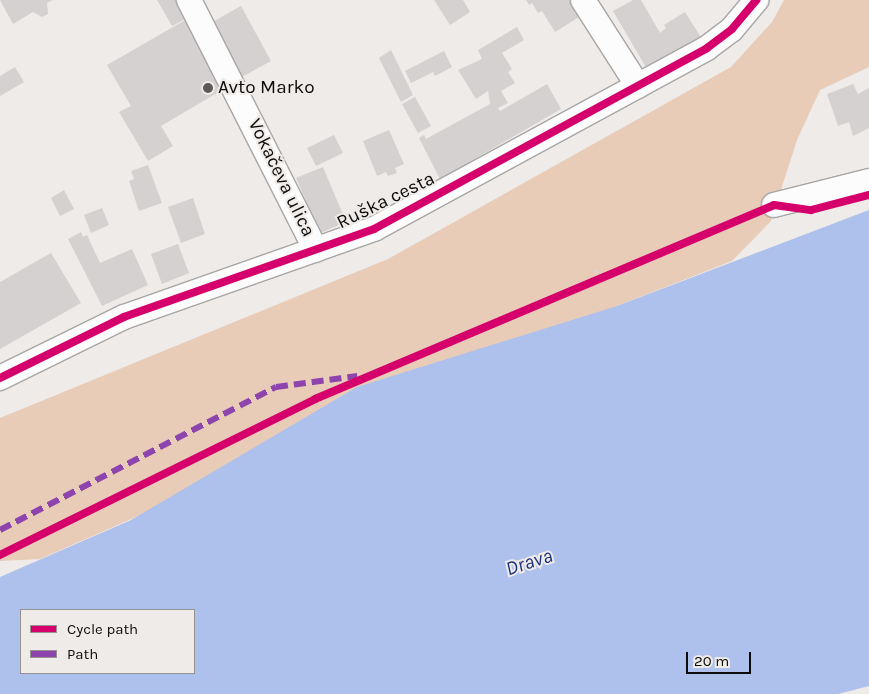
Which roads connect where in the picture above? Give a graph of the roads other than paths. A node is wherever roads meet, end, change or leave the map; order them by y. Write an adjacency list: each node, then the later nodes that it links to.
1 (189, 0): 7 (street, Vokačeva ulica)
2 (583, 0): 4 (street)
3 (756, 0): 4 (street, Ruška cesta)
4 (638, 86): 7 (street, Ruška cesta)
5 (869, 181): 6 (street)
6 (774, 205)
7 (316, 250): 8 (street, Ruška cesta)
8 (0, 378)

